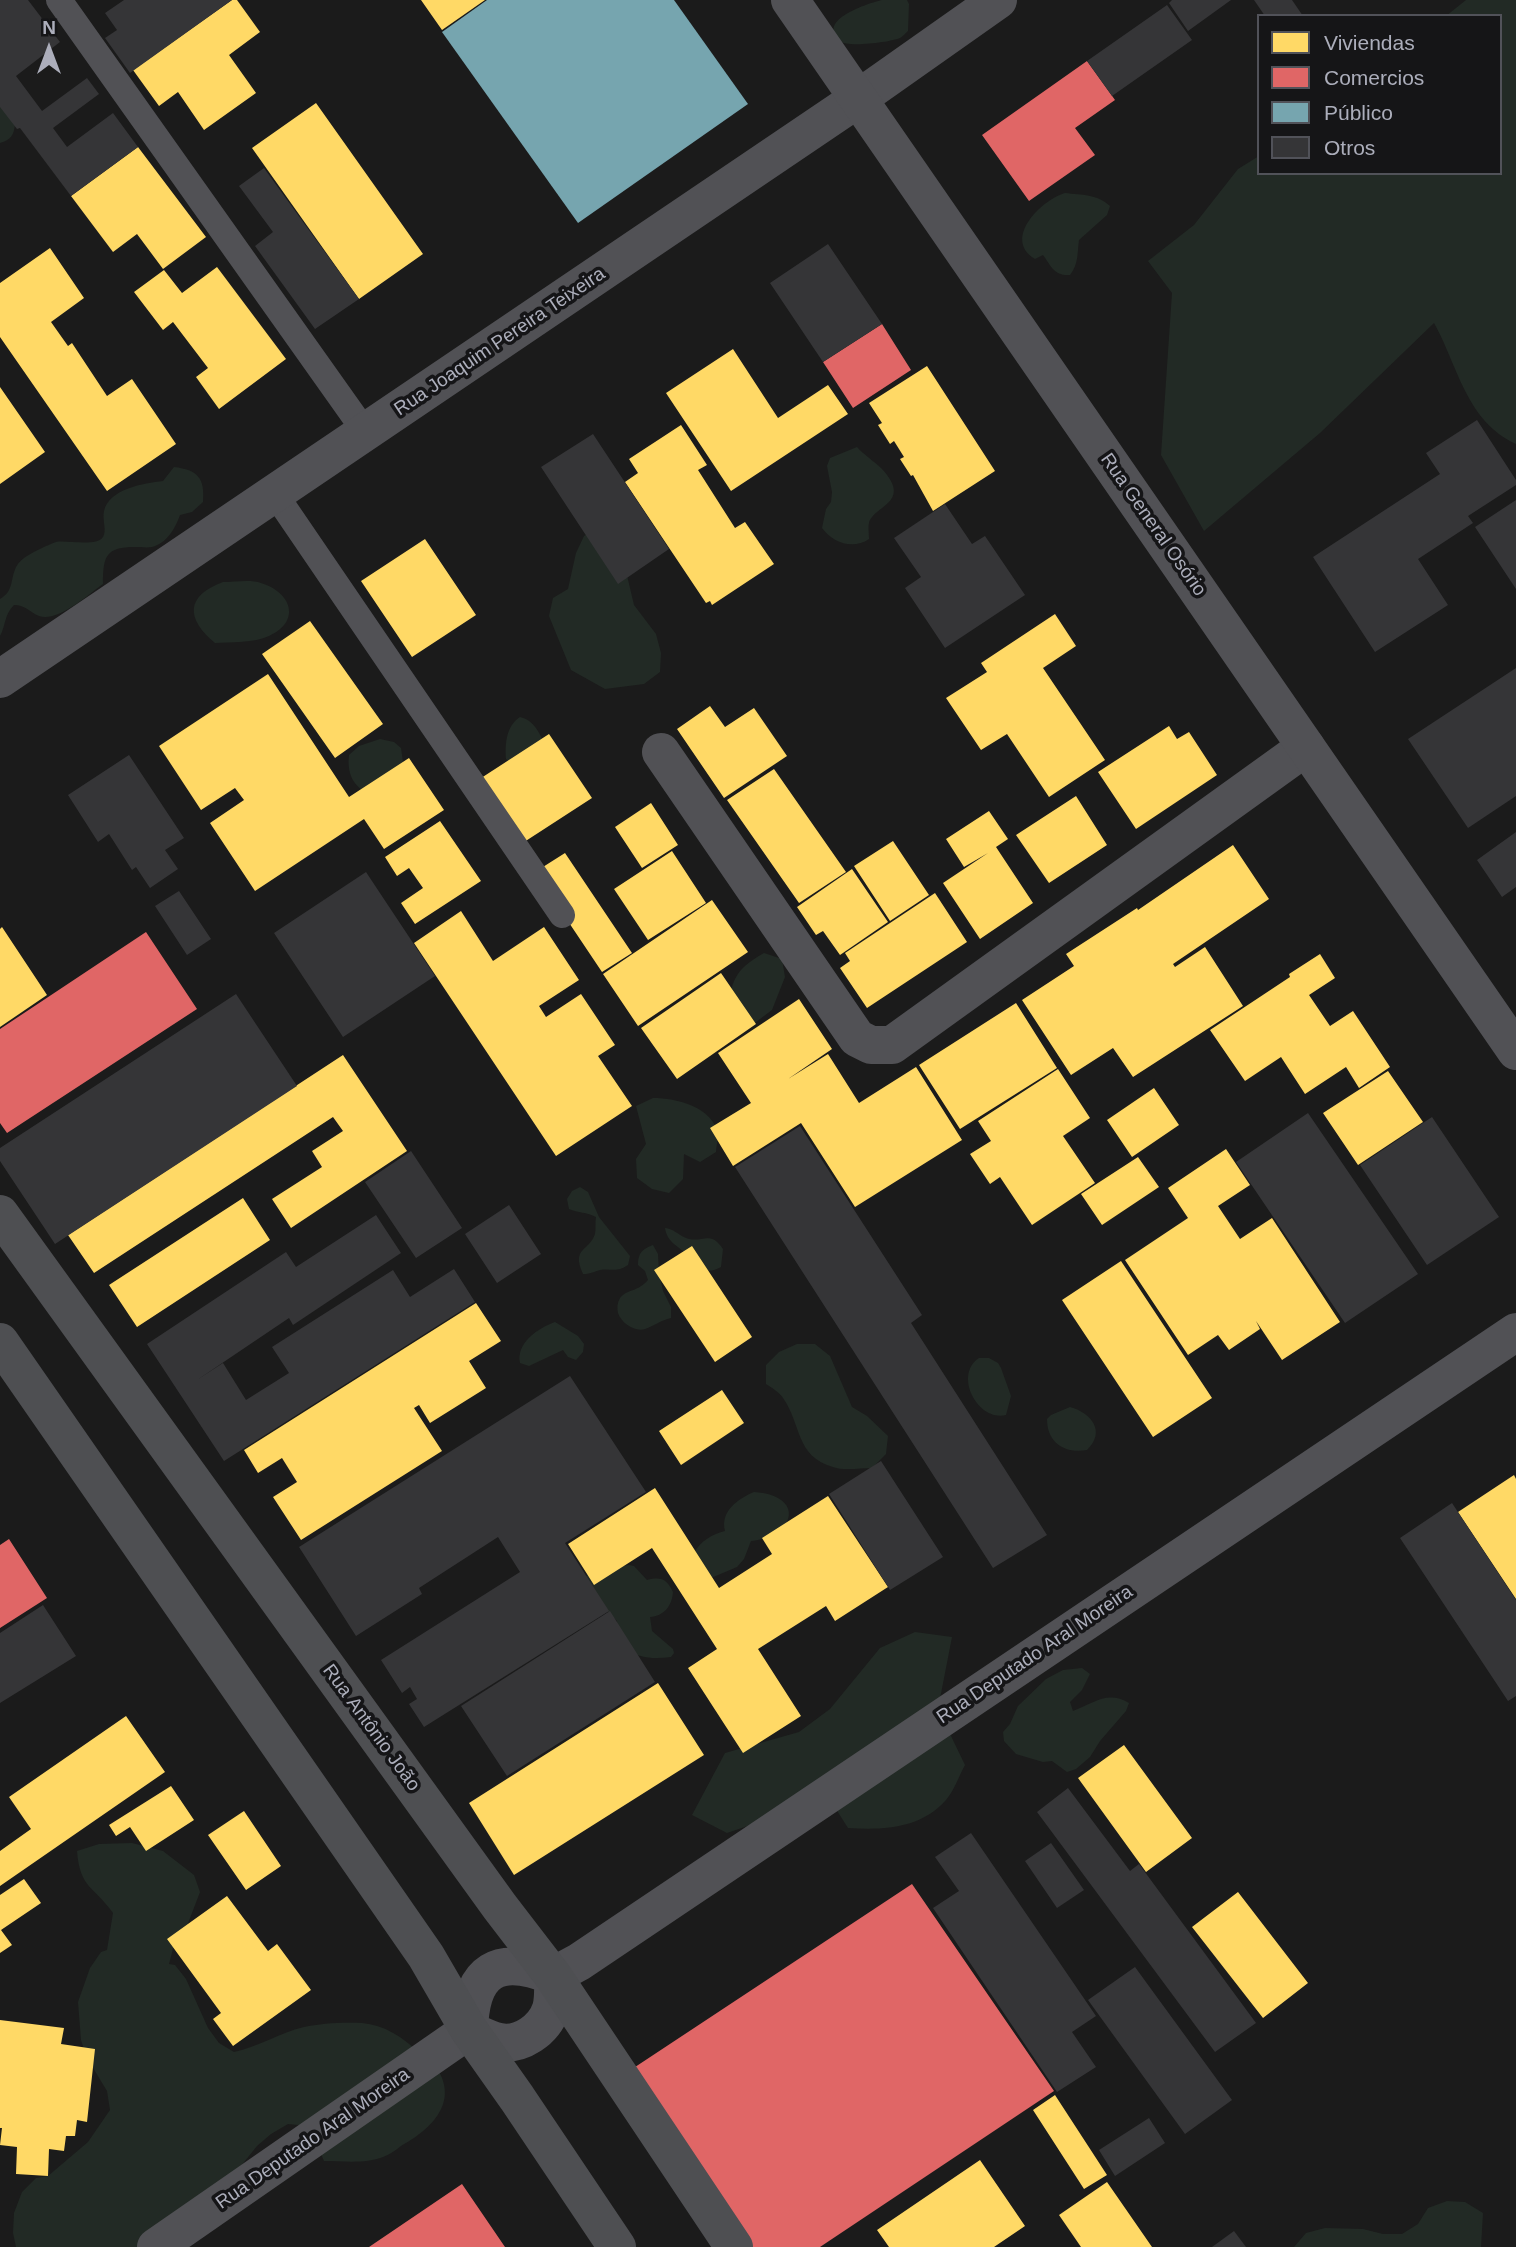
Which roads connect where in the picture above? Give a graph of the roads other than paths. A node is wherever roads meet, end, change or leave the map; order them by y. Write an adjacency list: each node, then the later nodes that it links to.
1 (59, 0): 5 (lane)
2 (790, 0): 4 (street, Rua General Osório)
3 (998, 0): 4 (street, Rua Joaquim Pereira Teixeira)
4 (859, 98): 5 (street, Rua Joaquim Pereira Teixeira); 8 (street, Rua General Osório)
5 (366, 433): 6 (street, Rua Joaquim Pereira Teixeira)
6 (275, 494): 7 (street, Rua Joaquim Pereira Teixeira); 10 (lane)
7 (0, 679)
8 (1306, 747): 9 (street); 11 (street, Rua General Osório)
9 (661, 752)
10 (562, 915)
11 (1516, 1051)
12 (0, 1214): 15 (main road, Rua Antônio João)
13 (1516, 1332): 15 (street, Rua Deputado Aral Moreira)
14 (0, 1342): 16 (main road)
15 (554, 1976): 16 (street); 16 (street); 19 (main road, Rua Antônio João)
16 (468, 2030): 17 (street, Rua Deputado Aral Moreira); 18 (main road)
17 (156, 2247)
18 (617, 2247)
19 (734, 2247)

